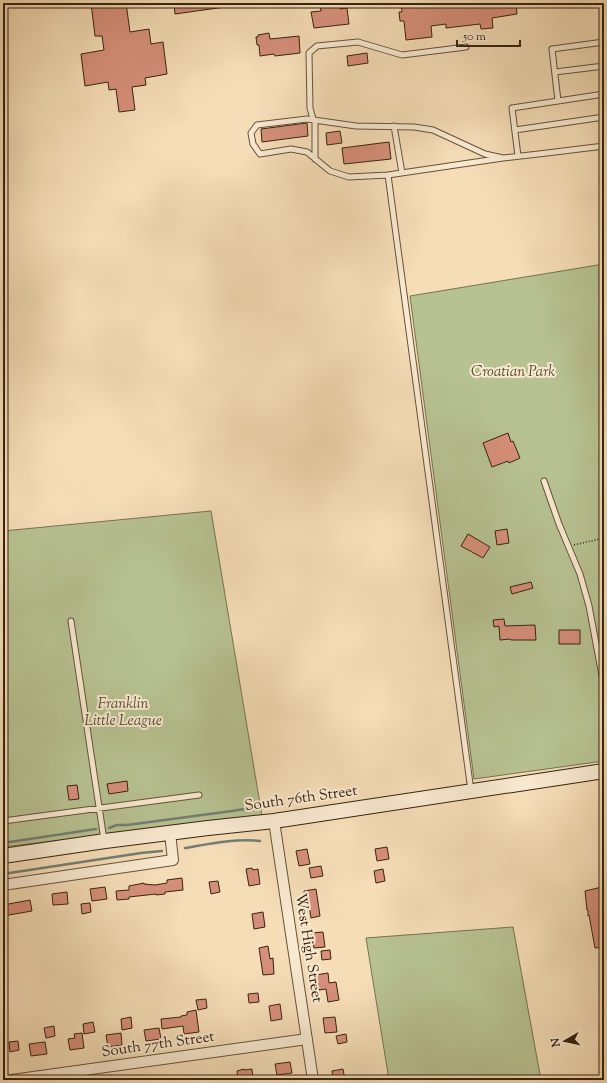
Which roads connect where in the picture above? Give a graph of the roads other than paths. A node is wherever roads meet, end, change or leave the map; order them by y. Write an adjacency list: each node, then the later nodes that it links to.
1 (604, 42): 4 (lane)
2 (466, 47): 8 (lane)
3 (604, 66): 4 (lane)
4 (554, 72): 6 (lane)
5 (604, 94): 6 (lane)
6 (558, 101): 10 (lane)
7 (604, 117): 10 (lane)
8 (314, 119): 9 (lane); 14 (lane); 14 (lane)
9 (394, 126): 13 (lane); 15 (lane)
10 (515, 130): 12 (lane)
11 (604, 146): 12 (lane)
12 (518, 156): 13 (lane)
13 (503, 158): 15 (lane)
14 (315, 159): 16 (lane)
15 (402, 173): 16 (lane)
16 (388, 176): 21 (lane)
17 (544, 482): 19 (lane)
18 (71, 620): 23 (lane)
19 (604, 686)
20 (604, 771): 21 (main road, South 76th Street)
21 (471, 791): 25 (main road, South 76th Street)
22 (199, 795): 23 (lane)
23 (100, 809): 24 (lane); 27 (lane)
24 (3, 821)
25 (274, 821): 26 (main road, South 76th Street); 30 (street, West High Street)
26 (170, 833): 27 (main road, South 76th Street); 29 (street)
27 (105, 841): 28 (main road, South 76th Street)
28 (3, 856)
29 (3, 885)
30 (307, 1039): 31 (street, South 77th Street); 32 (street, West High Street)
31 (12, 1080)
32 (313, 1080)

